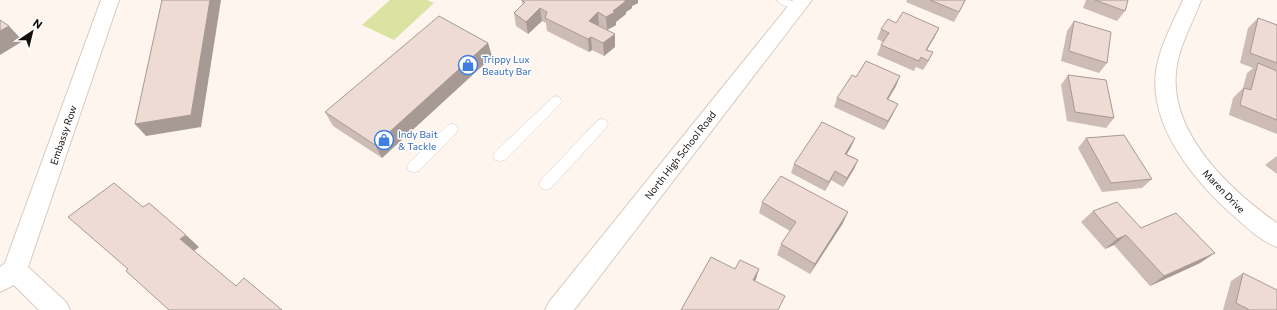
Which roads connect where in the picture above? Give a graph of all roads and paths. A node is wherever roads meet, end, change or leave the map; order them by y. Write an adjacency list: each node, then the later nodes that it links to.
1 (110, 0): 11 (street, Embassy Row)
2 (1192, 0): 10 (street, Maren Drive)
3 (794, 2): 13 (street, North High School Road)
4 (556, 100): 7 (lane)
5 (602, 124): 9 (lane)
6 (452, 129): 8 (lane)
7 (500, 156)
8 (414, 167)
9 (546, 184)
10 (1277, 236)
11 (8, 275): 12 (street, Embassy Row)
12 (57, 310)
13 (558, 310)

